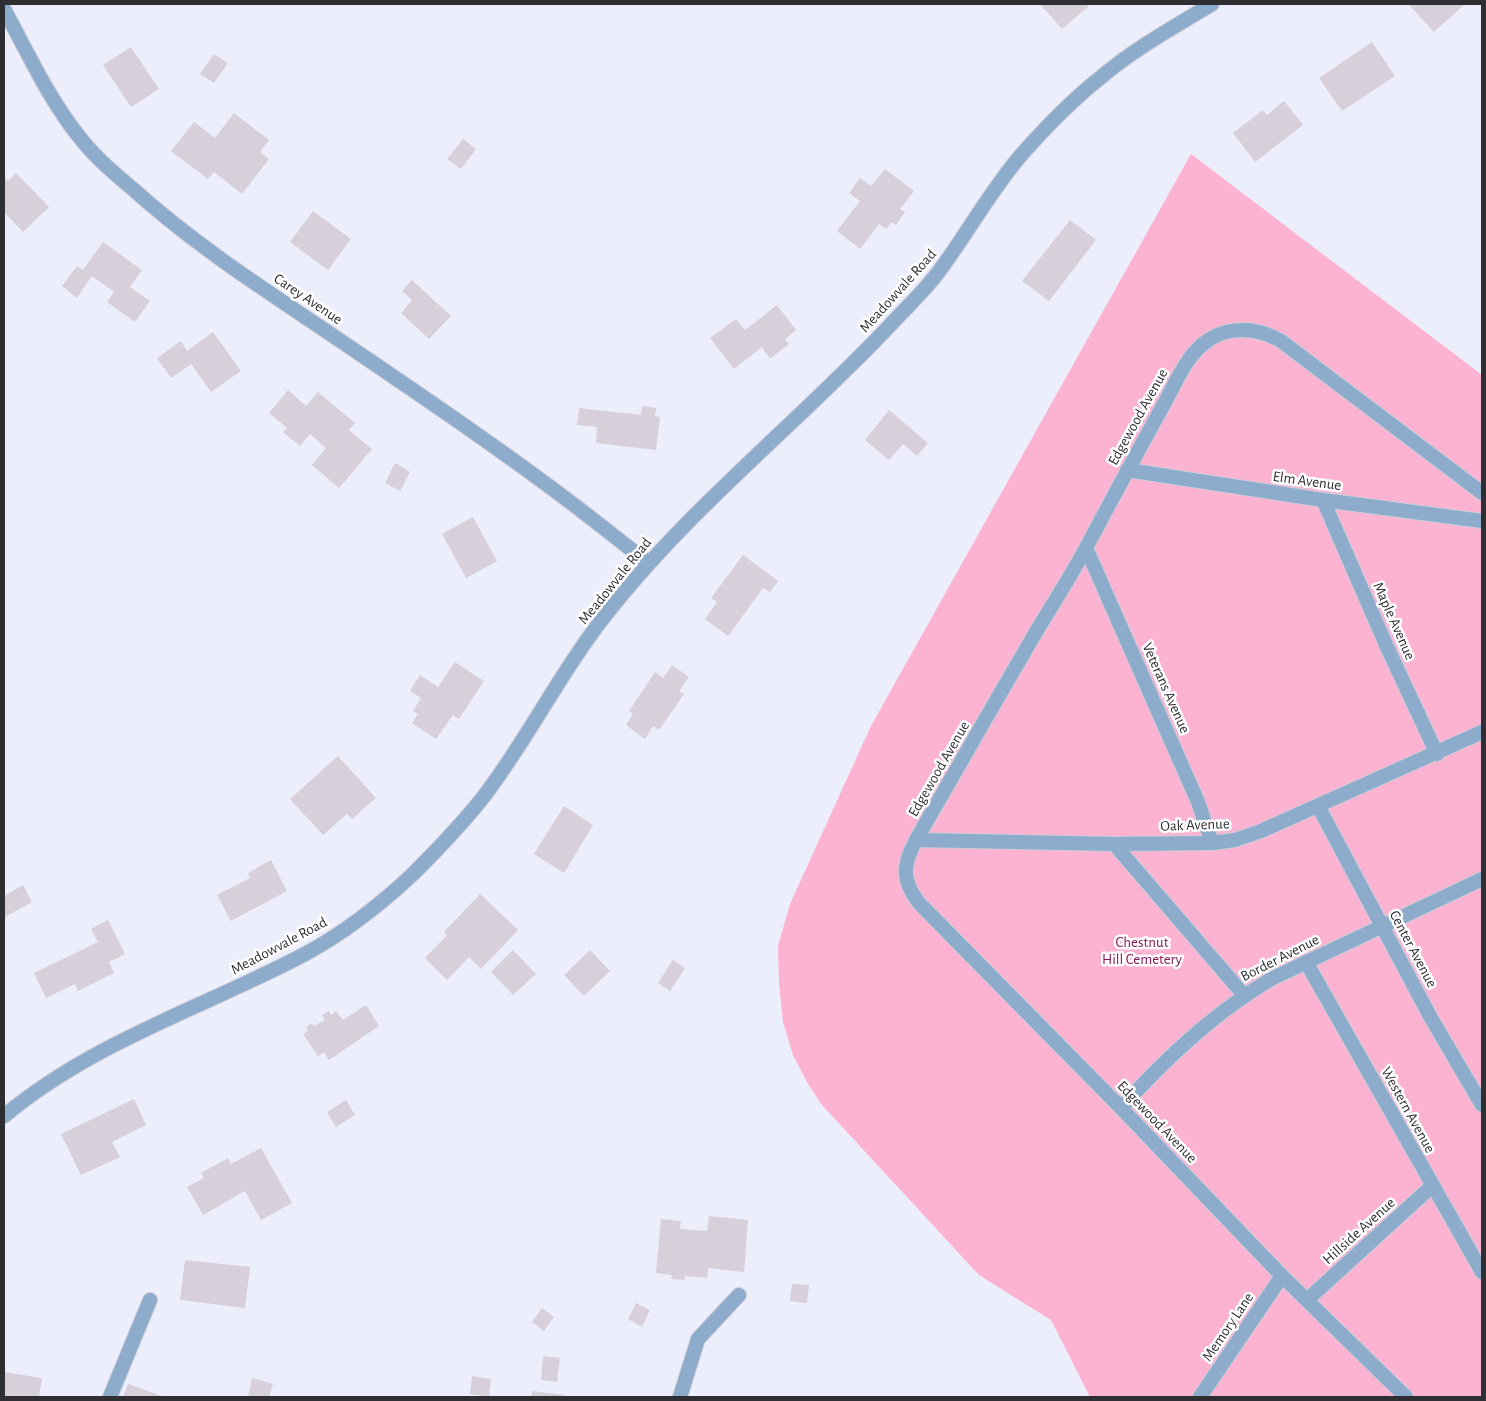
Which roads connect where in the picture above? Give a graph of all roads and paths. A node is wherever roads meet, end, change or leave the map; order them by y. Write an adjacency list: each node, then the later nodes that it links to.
1 (1212, 4): 8 (street, Meadowvale Road)
2 (4, 9): 8 (street, Carey Avenue)
3 (1127, 470): 4 (street, Edgewood Avenue); 5 (street, Elm Avenue); 7 (street, Edgewood Avenue)
4 (1482, 493)
5 (1323, 500): 6 (street, Elm Avenue); 10 (street, Maple Avenue)
6 (1482, 521)
7 (1086, 548): 12 (street, Edgewood Avenue); 13 (street, Veterans Avenue)
8 (648, 563): 21 (street, Meadowvale Road)
9 (1482, 732): 10 (street, Oak Avenue)
10 (1437, 754): 11 (street, Oak Avenue)
11 (1318, 806): 13 (street, Oak Avenue); 16 (street, Center Avenue)
12 (916, 840): 14 (street, Oak Avenue); 20 (street, Edgewood Avenue)
13 (1212, 843): 14 (street, Oak Avenue)
14 (1114, 844): 18 (street)
15 (1482, 879): 16 (street, Border Avenue)
16 (1381, 926): 17 (street, Border Avenue); 19 (street, Center Avenue)
17 (1306, 962): 18 (street, Border Avenue); 22 (street, Western Avenue)
18 (1244, 995): 20 (street, Border Avenue)
19 (1482, 1105)
20 (1121, 1108): 24 (street, Edgewood Avenue)
21 (4, 1116)
22 (1432, 1186): 23 (street, Western Avenue); 27 (street, Hillside Avenue)
23 (1482, 1272)
24 (1282, 1276): 27 (street, Edgewood Avenue); 30 (street, Memory Lane)
25 (739, 1295): 29 (street)
26 (150, 1300): 28 (street)
27 (1307, 1300): 31 (street, Edgewood Avenue)
28 (110, 1397)
29 (680, 1397)
30 (1200, 1397)
31 (1406, 1397)

